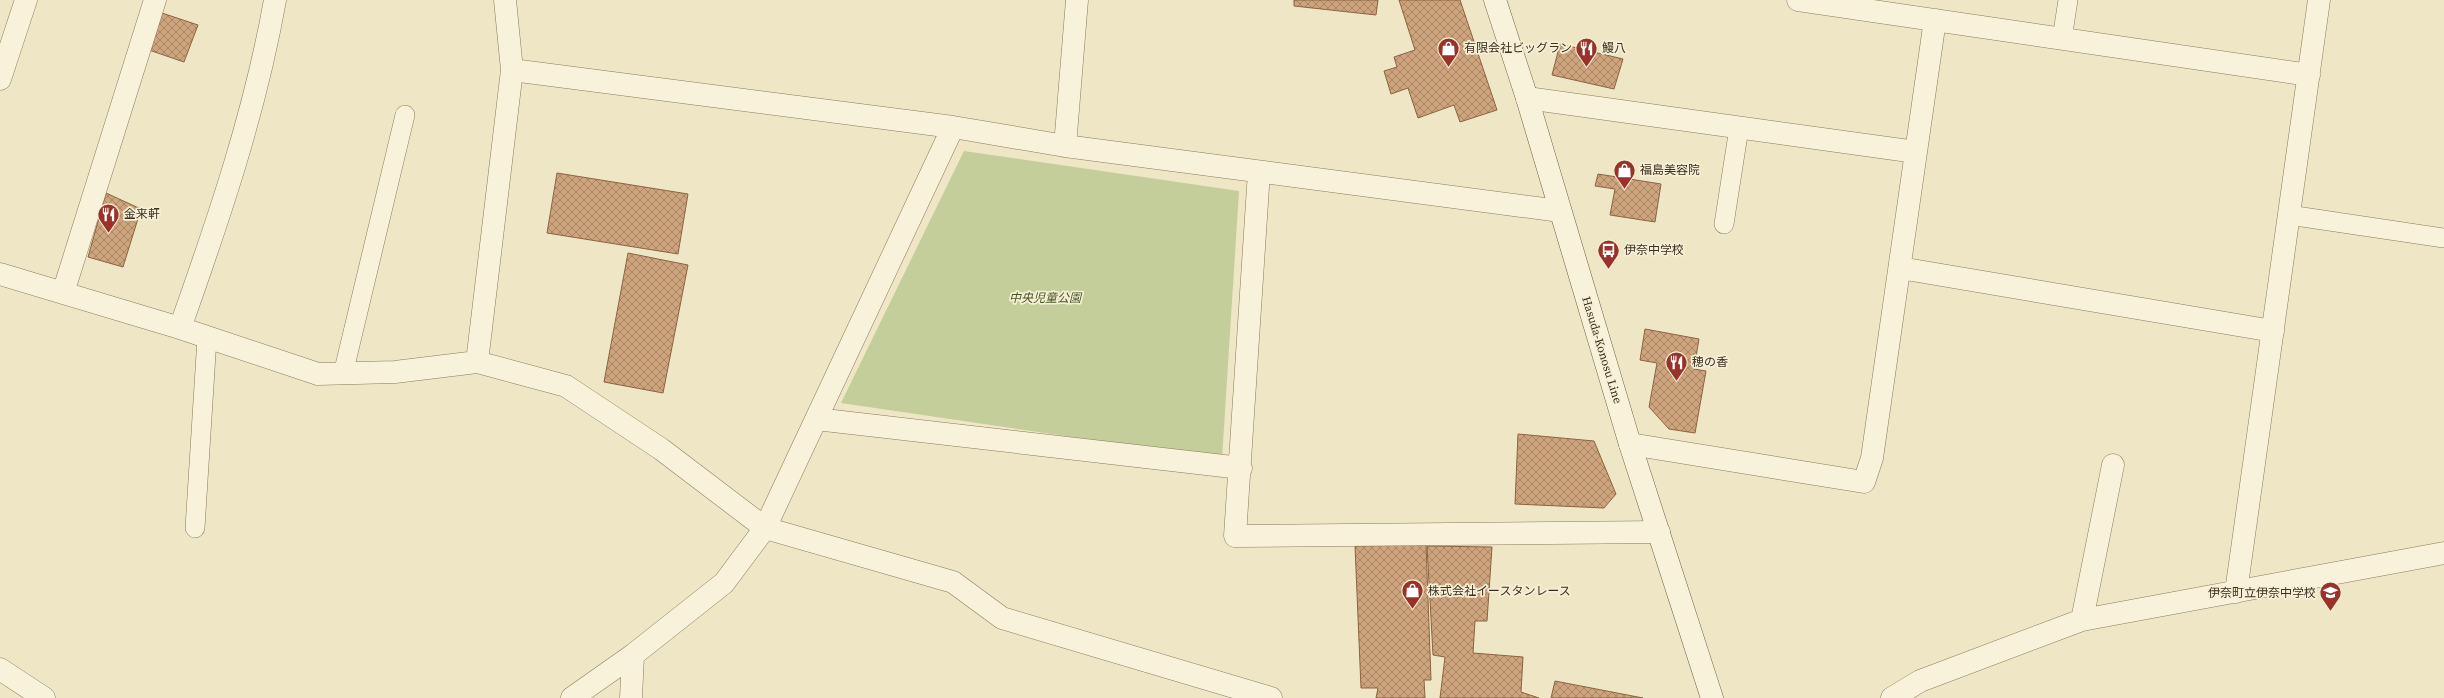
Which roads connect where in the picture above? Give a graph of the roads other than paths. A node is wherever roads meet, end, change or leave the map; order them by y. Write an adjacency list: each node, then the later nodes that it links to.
1 (26, 0): 14 (street)
2 (155, 0): 28 (street)
3 (275, 0): 29 (street)
4 (505, 0): 12 (street)
5 (1077, 0): 19 (street)
6 (1495, 0): 15 (street, Hasuda-Konosu Line)
7 (1798, 0): 10 (street)
8 (2068, 0): 11 (lane)
9 (2319, 0): 13 (street)
10 (1935, 20): 11 (street); 20 (street)
11 (2062, 39): 13 (street)
12 (512, 70): 17 (street); 32 (street)
13 (2309, 75): 23 (street)
14 (0, 79)
15 (1527, 98): 18 (street); 22 (street, Hasuda-Konosu Line)
16 (405, 115): 33 (lane)
17 (953, 127): 19 (street); 34 (street)
18 (1739, 128): 20 (street); 24 (lane)
19 (1065, 146): 21 (street)
20 (1916, 152): 26 (street)
21 (1259, 172): 22 (street); 37 (street)
22 (1560, 211): 35 (street, Hasuda-Konosu Line)
23 (2289, 215): 25 (lane); 30 (street)
24 (1724, 224)
25 (2444, 238)
26 (1900, 268): 30 (street); 35 (street)
27 (0, 274): 28 (street)
28 (63, 293): 29 (street)
29 (180, 328): 31 (street)
30 (2273, 331): 42 (street)
31 (207, 338): 33 (street); 38 (lane)
32 (477, 362): 33 (street); 39 (street)
33 (343, 374)
34 (816, 419): 37 (street); 39 (street)
35 (1630, 444): 40 (street, Hasuda-Konosu Line)
36 (2113, 464): 43 (street)
37 (1241, 468): 40 (street)
38 (195, 528)
39 (765, 528): 44 (street); 46 (street)
40 (1659, 532): 51 (street, Hasuda-Konosu Line)
41 (2444, 554): 42 (street)
42 (2236, 592): 43 (street)
43 (2082, 620): 52 (street)
44 (633, 655): 48 (street); 49 (street)
45 (0, 669): 47 (street)
46 (1212, 690): 50 (street)
47 (44, 698)
48 (572, 698)
49 (631, 698)
50 (1271, 698)
51 (1712, 698)
52 (1892, 698)

